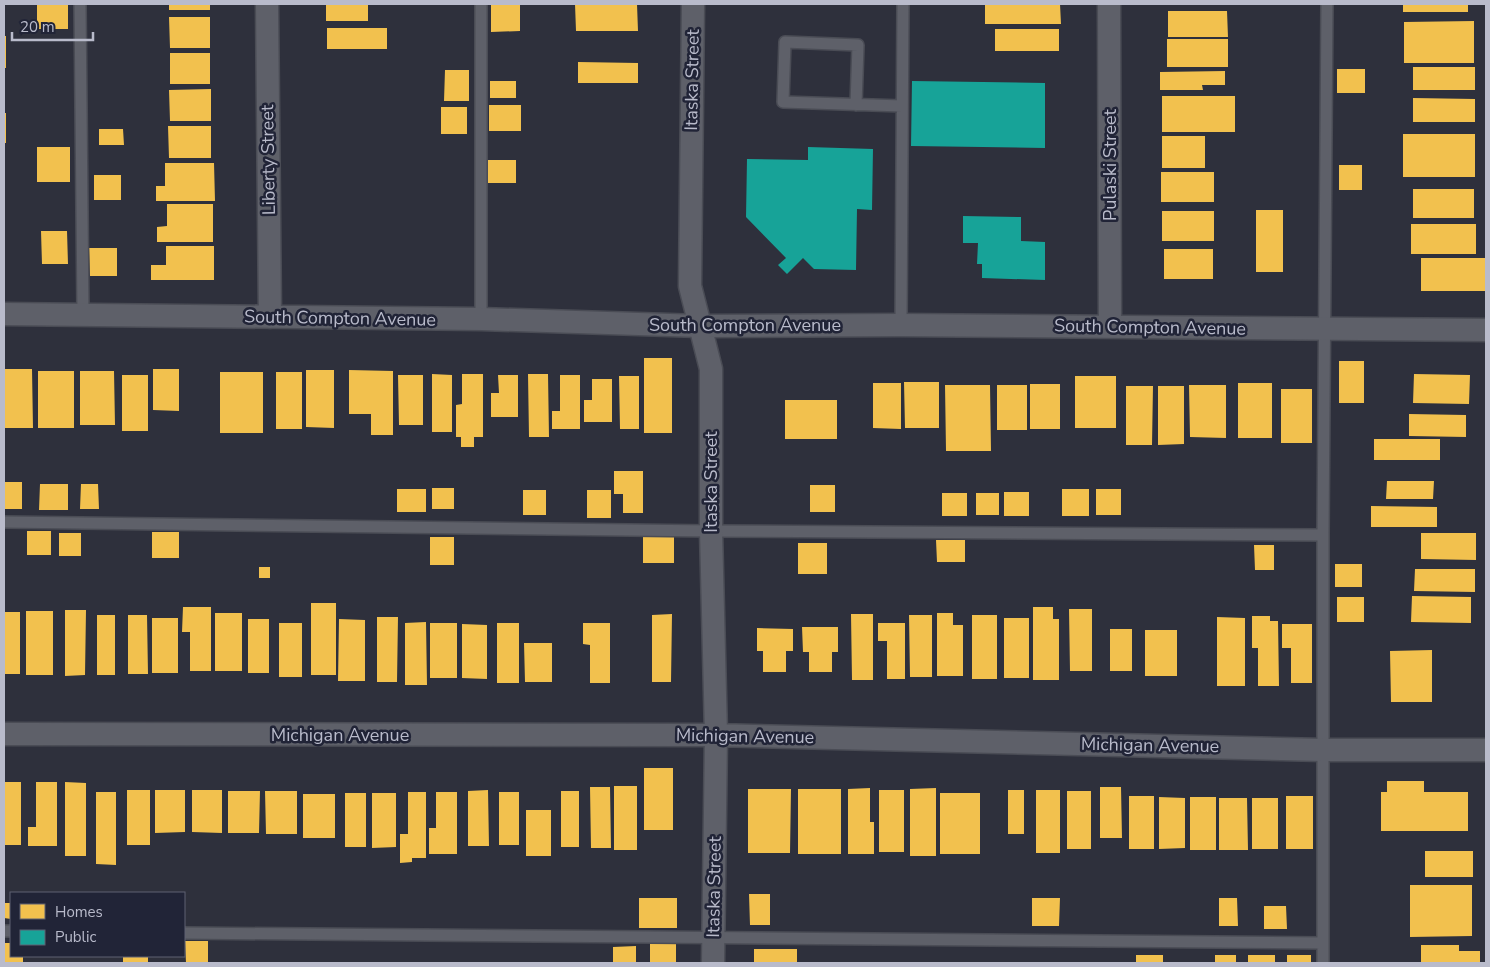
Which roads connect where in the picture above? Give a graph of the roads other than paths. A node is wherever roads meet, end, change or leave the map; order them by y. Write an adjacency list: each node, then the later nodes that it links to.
1 (80, 4): 11 (lane)
2 (267, 4): 12 (street, Liberty Street)
3 (481, 4): 13 (lane)
4 (693, 4): 15 (street, Itaska Street)
5 (903, 4): 9 (lane)
6 (1110, 4): 16 (street, Pulaski Street)
7 (1327, 4): 17 (lane)
8 (856, 105): 8 (lane); 9 (lane)
9 (902, 106): 14 (lane)
10 (4, 314): 11 (street, South Compton Avenue)
11 (83, 314): 12 (street, South Compton Avenue)
12 (270, 317): 13 (street, South Compton Avenue)
13 (481, 319): 15 (street, South Compton Avenue)
14 (901, 325): 15 (street, South Compton Avenue); 16 (street, South Compton Avenue)
15 (700, 326): 20 (street, Itaska Street)
16 (1110, 327): 17 (street, South Compton Avenue)
17 (1325, 329): 18 (street, South Compton Avenue); 21 (lane)
18 (1486, 330)
19 (4, 522): 20 (lane)
20 (711, 531): 21 (lane); 23 (street, Itaska Street)
21 (1323, 536): 24 (lane)
22 (4, 734): 23 (street, Michigan Avenue)
23 (716, 735): 24 (street, Michigan Avenue); 27 (street, Itaska Street)
24 (1323, 750): 25 (street, Michigan Avenue); 28 (lane)
25 (1486, 750)
26 (185, 933): 27 (lane)
27 (713, 938): 28 (lane); 29 (street, Itaska Street)
28 (1323, 943): 30 (lane)
29 (713, 963)
30 (1323, 963)

